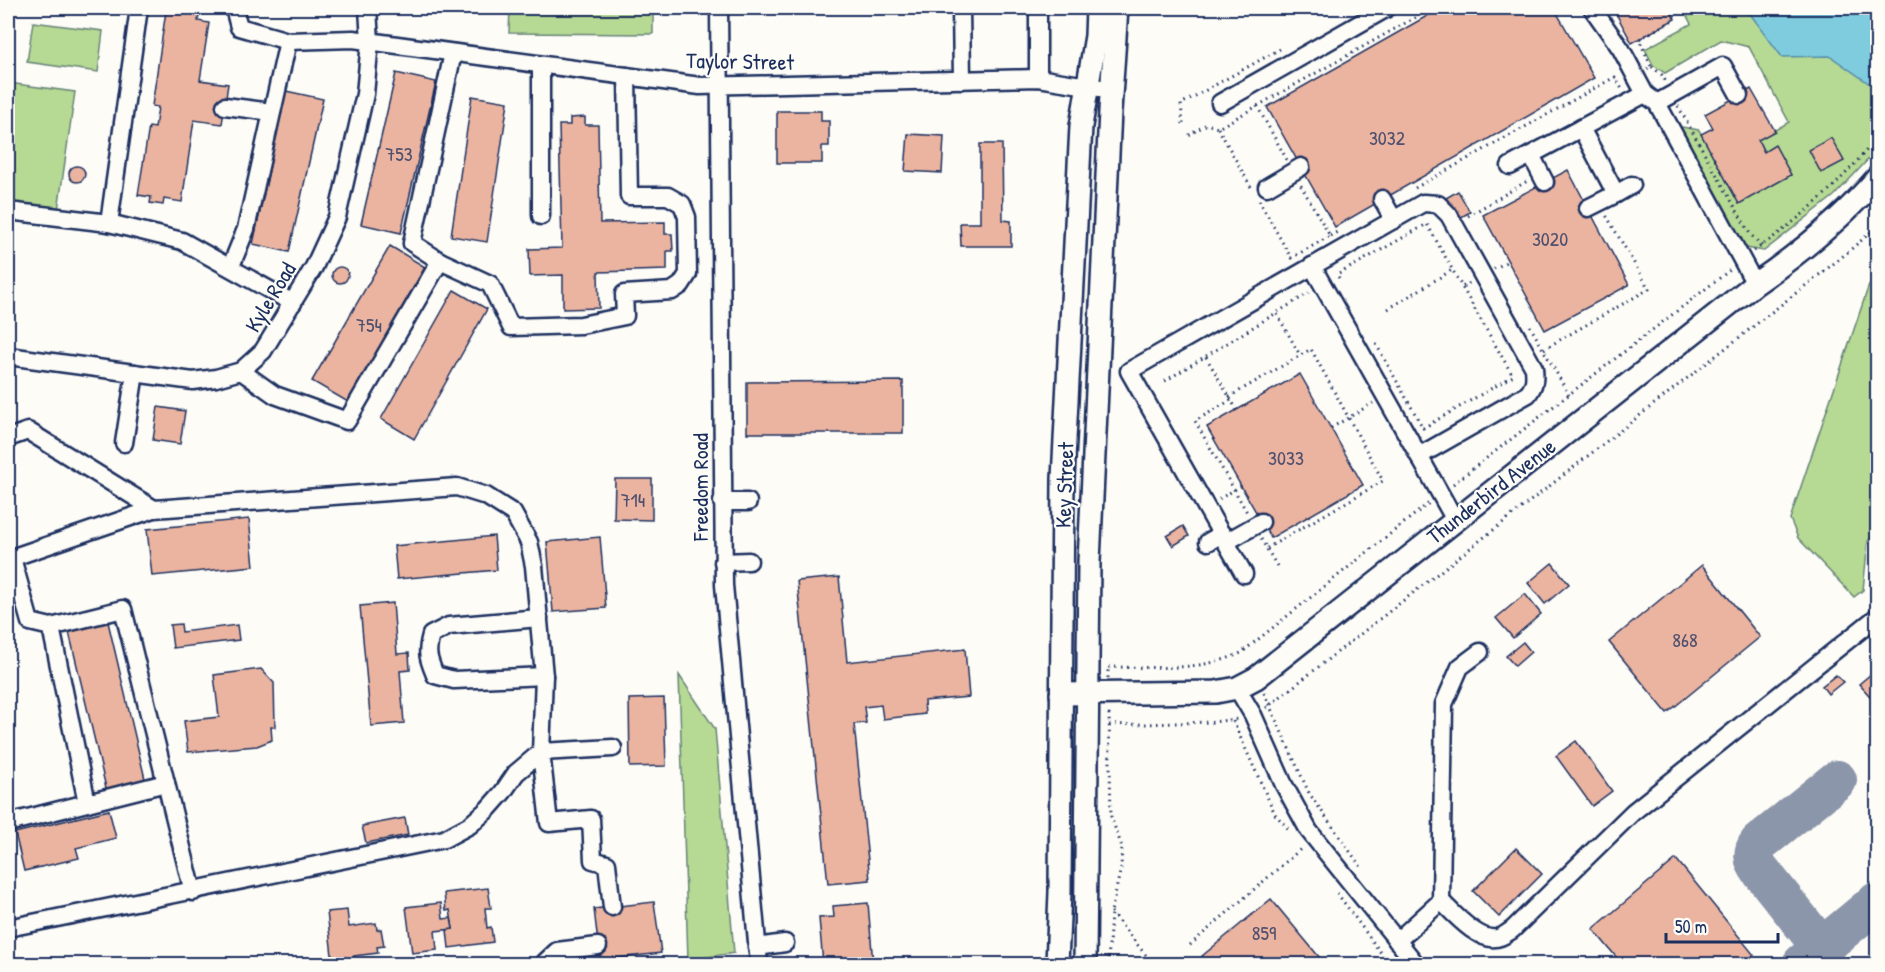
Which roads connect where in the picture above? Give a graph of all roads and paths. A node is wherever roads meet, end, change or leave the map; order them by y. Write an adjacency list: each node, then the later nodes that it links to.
1 (139, 8): 47 (street)
2 (234, 8): 13 (street, Taylor Street)
3 (368, 8): 14 (street, Kyle Road)
4 (719, 8): 22 (street, Freedom Road)
5 (961, 8): 21 (street)
6 (1038, 8): 20 (street)
7 (1097, 8): 23 (main road, Key Street)
8 (1117, 8): 24 (main road, Key Street)
9 (1387, 8): 28 (street)
10 (1432, 8): 33 (path)
11 (1592, 8): 26 (street)
12 (1669, 8): 18 (path)
13 (288, 41): 14 (street, Taylor Street); 30 (street)
14 (370, 42): 16 (street, Taylor Street); 63 (street, Kyle Road)
15 (1283, 47): 31 (path)
16 (453, 53): 17 (street, Taylor Street); 53 (street)
17 (541, 65): 19 (street, Taylor Street); 46 (street)
18 (1650, 66)
19 (627, 76): 22 (street, Taylor Street); 53 (street)
20 (1038, 78): 21 (street, Taylor Street); 23 (street, Taylor Street)
21 (962, 80): 22 (street, Taylor Street)
22 (719, 86): 88 (street, Freedom Road)
23 (1087, 86): 24 (street, Taylor Street); 106 (main road, Key Street)
24 (1112, 90): 107 (main road, Key Street)
25 (1739, 95): 26 (street)
26 (1651, 98): 27 (street); 52 (street)
27 (1629, 102): 32 (street); 44 (path)
28 (1220, 103)
29 (225, 106): 30 (street)
30 (272, 112): 55 (street)
31 (1183, 124)
32 (1581, 128): 35 (street); 42 (street)
33 (1190, 135)
34 (1878, 136): 52 (path)
35 (1531, 155): 36 (street); 38 (street)
36 (1510, 166)
37 (1300, 167): 41 (street)
38 (1543, 177): 48 (path)
39 (1878, 177): 59 (main road, Thunderbird Avenue)
40 (1632, 185): 42 (street)
41 (1267, 187)
42 (1616, 194): 43 (street)
43 (1594, 206): 68 (path)
44 (1387, 208): 56 (street); 58 (street)
45 (8, 211): 47 (street)
46 (541, 216)
47 (110, 223): 55 (street)
48 (1473, 226)
49 (1878, 226): 116 (path)
50 (1339, 231): 51 (path)
51 (1330, 236)
52 (1742, 260): 59 (street); 75 (path)
53 (440, 261): 72 (street)
54 (1508, 261): 58 (path)
55 (231, 266): 63 (street)
56 (1312, 266): 83 (street); 89 (street)
57 (1452, 270): 60 (path); 61 (path); 64 (path)
58 (1484, 275): 61 (path); 83 (street)
59 (1755, 284): 91 (main road, Thunderbird Avenue)
60 (1343, 286)
61 (1462, 287): 67 (path)
62 (1310, 292): 65 (path)
63 (293, 303): 72 (street, Kyle Road)
64 (1388, 309)
65 (1277, 314): 69 (path); 71 (path)
66 (1526, 319): 68 (path)
67 (1371, 336)
68 (1544, 350): 75 (path)
69 (1300, 355): 76 (path); 79 (path)
70 (8, 356): 73 (street, Kyle Road)
71 (1206, 357): 74 (path); 76 (path)
72 (241, 371): 73 (street, Kyle Road)
73 (135, 373): 82 (street)
74 (1165, 381)
75 (1569, 394): 86 (path)
76 (1230, 398): 78 (path); 85 (path)
77 (1378, 408): 79 (path)
78 (1237, 410)
79 (1349, 417): 80 (path); 94 (path)
80 (1331, 428)
81 (8, 438): 90 (street)
82 (124, 443)
83 (1419, 456): 86 (street)
84 (1241, 486): 85 (path)
85 (1234, 490): 89 (path); 92 (path)
86 (1440, 494): 91 (street); 107 (path)
87 (748, 501): 88 (street)
88 (722, 502): 97 (street, Freedom Road)
89 (1206, 506): 93 (street)
90 (154, 509): 95 (street); 101 (street)
91 (1455, 520): 105 (main road, Thunderbird Avenue)
92 (1258, 524): 93 (street); 94 (path)
93 (1219, 539): 99 (street)
94 (1266, 548): 98 (path)
95 (10, 559): 102 (street)
96 (749, 561): 97 (street)
97 (723, 562): 127 (street, Freedom Road)
98 (1277, 566)
99 (1244, 574)
100 (1878, 616): 119 (street)
101 (539, 618): 104 (street); 104 (street)
102 (51, 627): 111 (street); 112 (street)
103 (1480, 652): 119 (street)
104 (544, 676): 110 (street)
105 (1237, 688): 107 (main road, Thunderbird Avenue); 123 (street)
106 (1061, 694): 107 (main road, Thunderbird Avenue); 130 (main road, Key Street)
107 (1099, 694): 108 (path); 131 (main road, Key Street)
108 (1109, 725): 114 (path); 121 (path)
109 (613, 748): 110 (street)
110 (541, 752): 117 (street); 120 (street)
111 (166, 783): 112 (street); 117 (street)
112 (87, 803): 113 (street)
113 (8, 822)
114 (1290, 831)
115 (1298, 840): 125 (path)
116 (1366, 876)
117 (193, 892): 122 (street)
118 (1336, 892): 134 (path)
119 (1441, 901): 123 (street)
120 (612, 907)
121 (1111, 912): 132 (path); 133 (path)
122 (8, 927)
123 (1397, 941): 135 (street)
124 (785, 943): 127 (street)
125 (1190, 945)
126 (598, 946): 128 (street)
127 (757, 947): 129 (street, Freedom Road)
128 (543, 964)
129 (759, 964)
130 (1057, 964)
131 (1085, 964)
132 (1108, 964)
133 (1153, 964)
134 (1389, 964)
135 (1416, 964)

